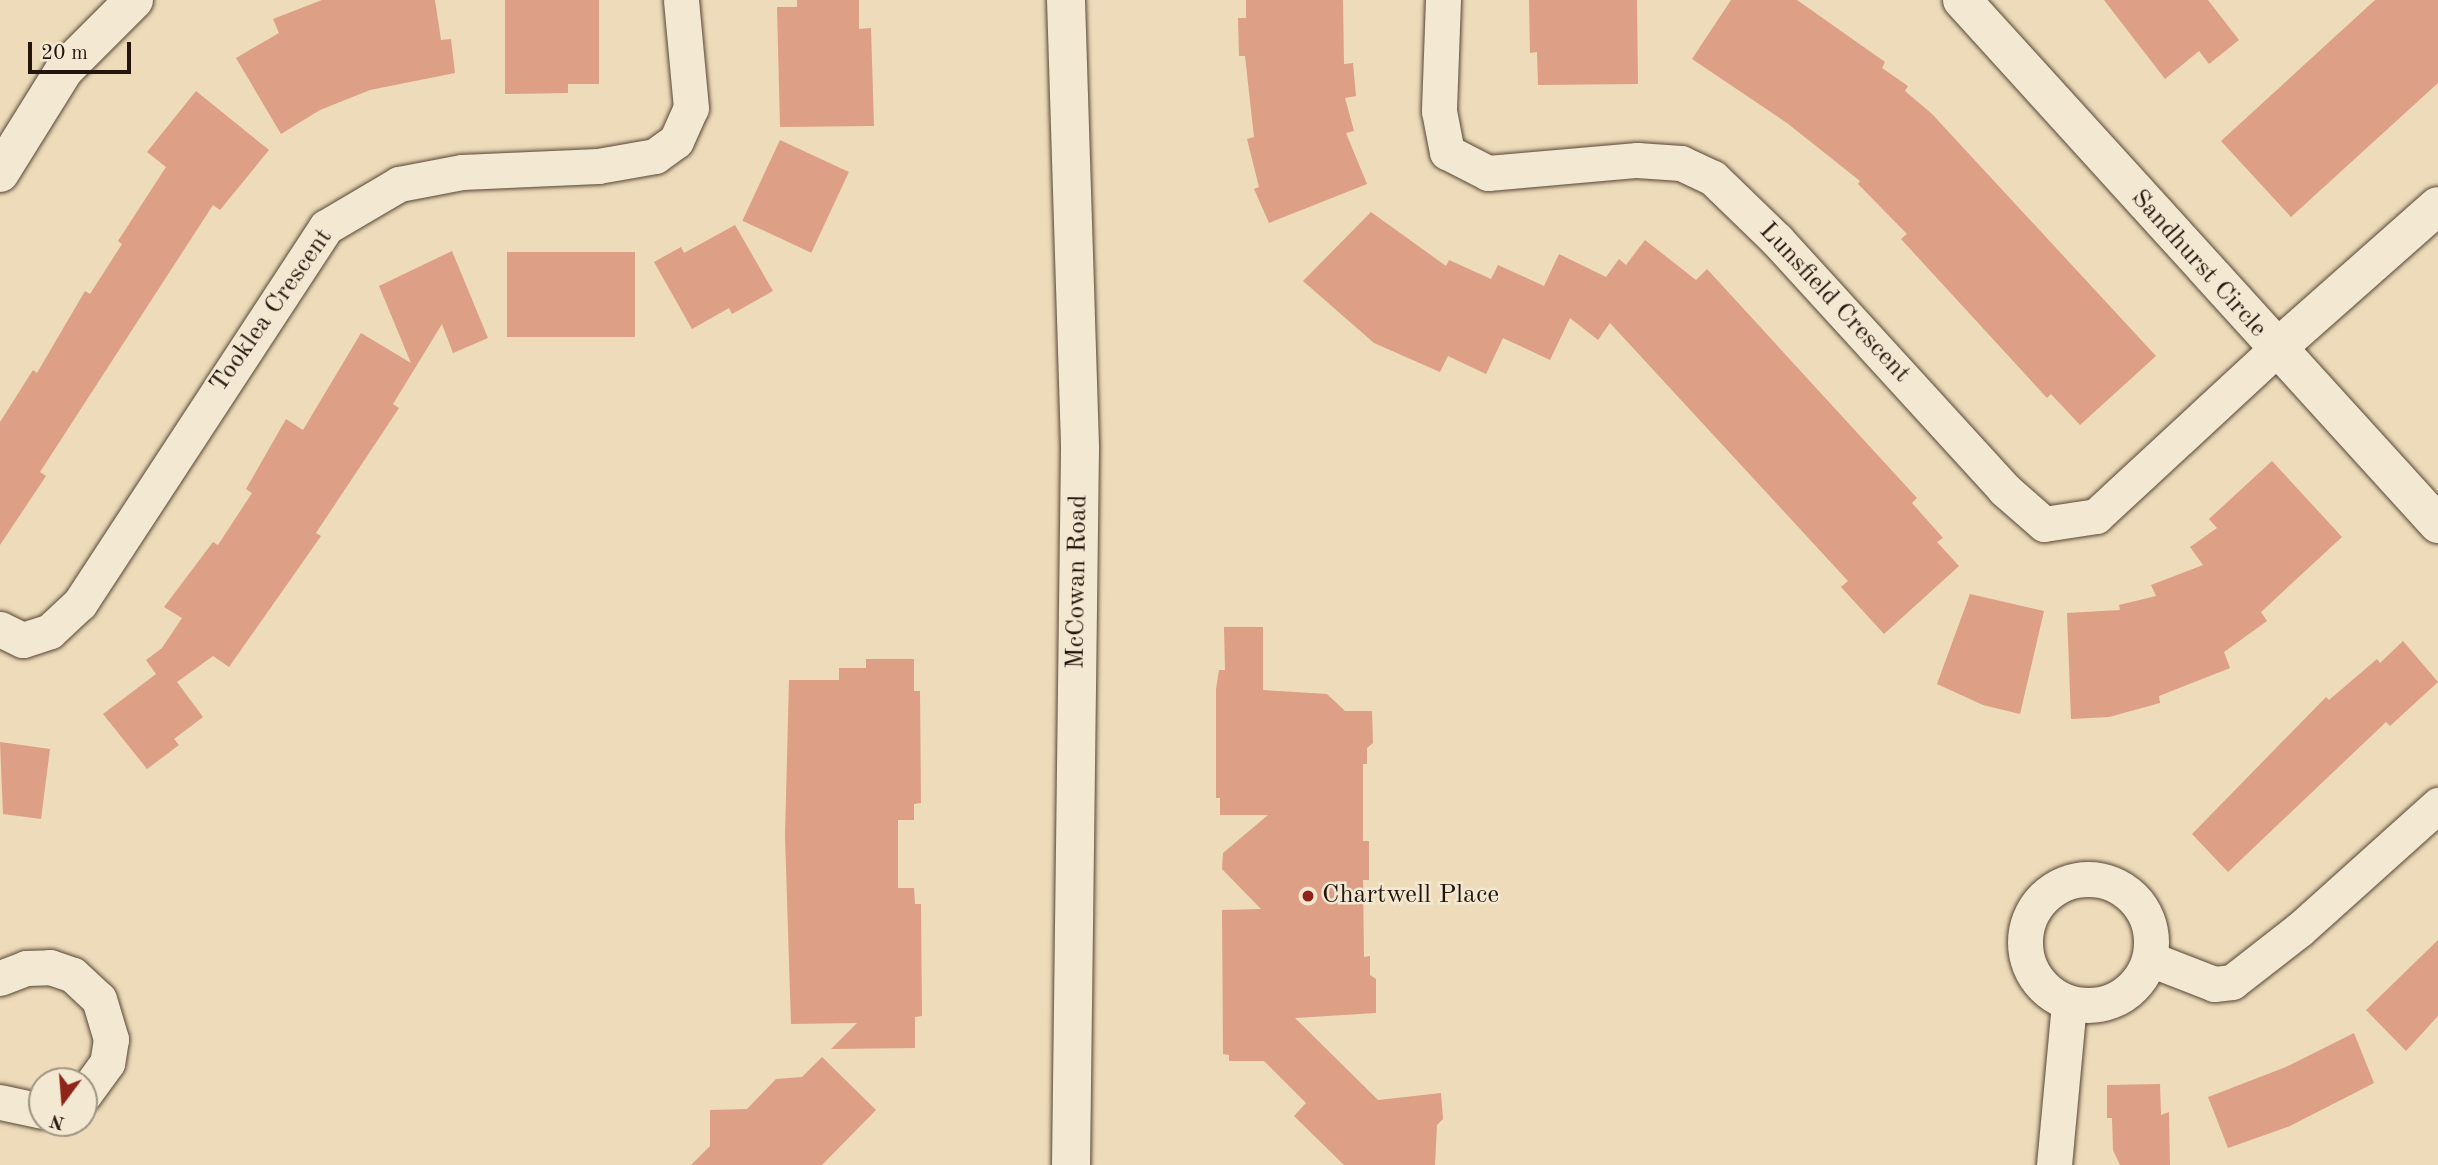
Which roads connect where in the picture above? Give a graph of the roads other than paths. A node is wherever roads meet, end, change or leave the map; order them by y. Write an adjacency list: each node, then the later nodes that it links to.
1 (134, 0): 6 (main road)
2 (681, 0): 10 (street, Tooklea Crescent)
3 (1066, 0): 18 (main road, McCowan Road)
4 (1443, 0): 8 (street, Lunsfield Crescent)
5 (1962, 0): 8 (main road, Sandhurst Circle)
6 (0, 173)
7 (2438, 206): 8 (main road)
8 (2275, 349): 9 (main road, Sandhurst Circle)
9 (2438, 524)
10 (0, 629)
11 (2438, 806): 12 (street)
12 (2150, 959): 14 (street); 14 (street)
13 (0, 978): 15 (street)
14 (2068, 1003): 19 (street)
15 (98, 1076)
16 (0, 1102): 17 (street)
17 (28, 1108)
18 (1071, 1165)
19 (2054, 1165)

